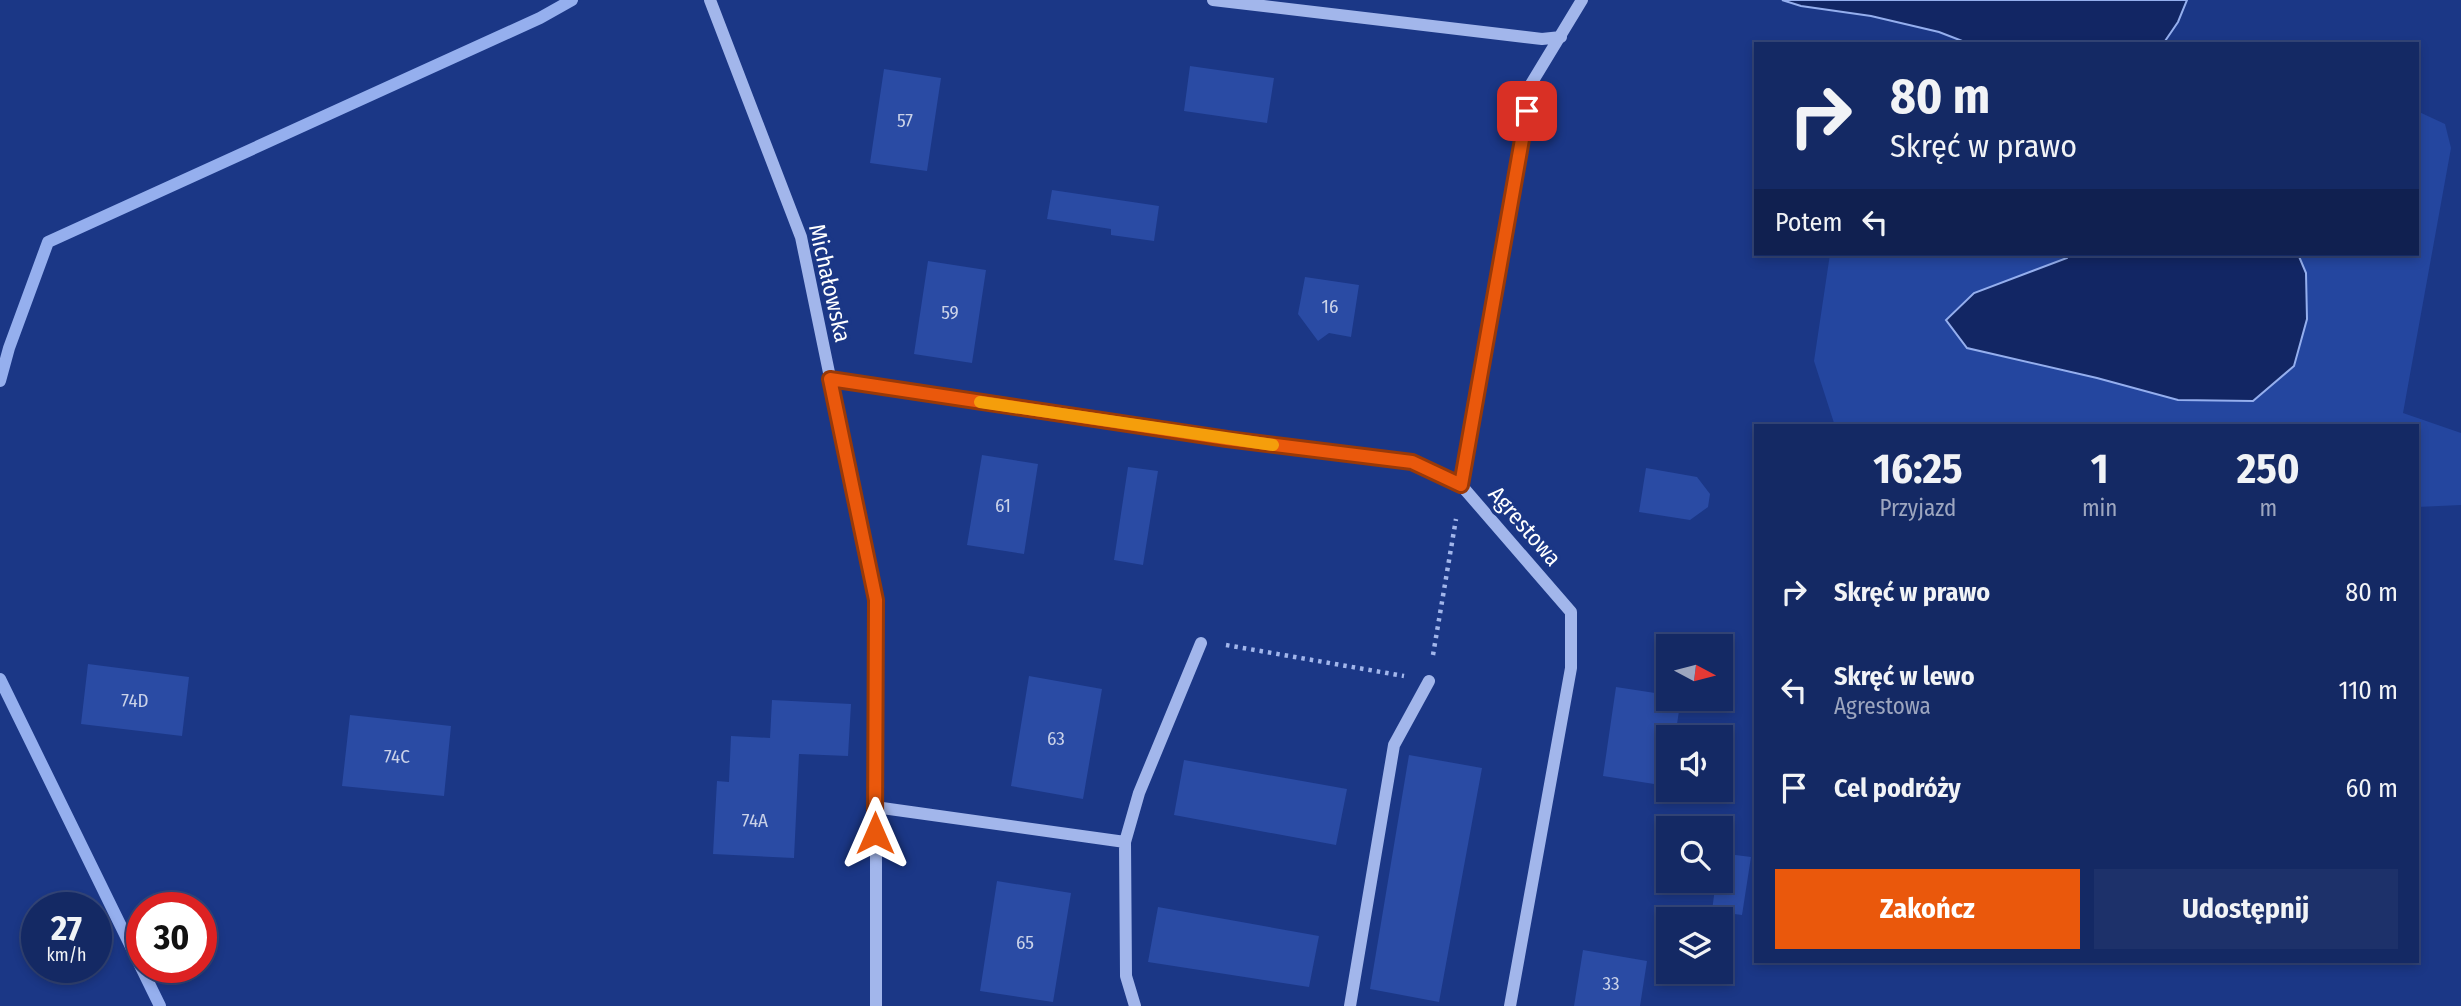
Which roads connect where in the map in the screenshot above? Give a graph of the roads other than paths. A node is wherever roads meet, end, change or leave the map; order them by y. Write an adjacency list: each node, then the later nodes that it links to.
1 (710, 0): 5 (street, Michałowska)
2 (1213, 0): 4 (street)
3 (1582, 0): 4 (street, Agrestowa)
4 (1561, 37): 6 (street, Agrestowa)
5 (830, 379): 6 (street); 9 (street, Michałowska)
6 (1461, 485): 14 (street, Agrestowa)
7 (1201, 643): 10 (street)
8 (1429, 681): 13 (street)
9 (875, 807): 10 (street); 11 (street, Michałowska)
10 (1125, 842): 12 (street)
11 (876, 1006)
12 (1135, 1006)
13 (1350, 1006)
14 (1510, 1006)

